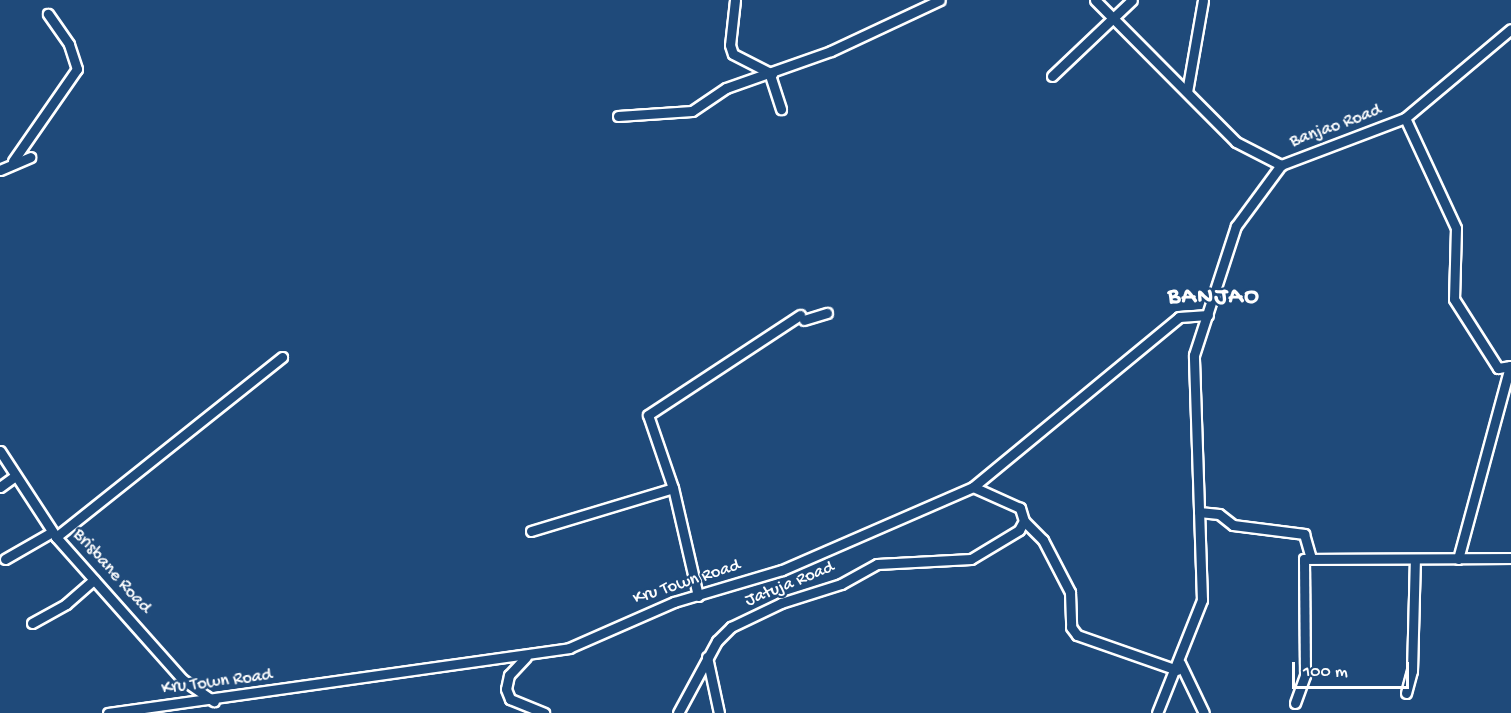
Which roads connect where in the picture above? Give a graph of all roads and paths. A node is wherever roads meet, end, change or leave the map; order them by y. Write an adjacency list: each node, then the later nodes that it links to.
1 (735, 0): 9 (street)
2 (940, 0): 9 (street)
3 (1095, 0): 7 (street, Banjao Road)
4 (1132, 0): 7 (street)
5 (1203, 0): 11 (street)
6 (48, 14): 16 (street)
7 (1116, 20): 10 (street); 11 (street, Banjao Road)
8 (1511, 29): 14 (street, Banjao Road)
9 (771, 74): 12 (street); 13 (street)
10 (1052, 76)
11 (1187, 92): 17 (street, Banjao Road)
12 (781, 109)
13 (618, 116)
14 (1405, 118): 17 (street, Banjao Road); 22 (street)
15 (30, 157): 16 (street)
16 (13, 161): 18 (street)
17 (1281, 165): 20 (street)
18 (0, 170)
19 (827, 313): 27 (street)
20 (1208, 315): 26 (street, Kru Town Road); 28 (street)
21 (282, 357): 31 (street)
22 (1511, 366): 33 (street)
23 (0, 451): 24 (street, Brisbane Road)
24 (14, 477): 25 (street); 31 (street, Brisbane Road)
25 (0, 487)
26 (973, 487): 29 (street); 38 (street, Kru Town Road)
27 (673, 488): 30 (street); 38 (street)
28 (1199, 512): 32 (street); 42 (street)
29 (1024, 521): 41 (street, Jatuja Road); 42 (street)
30 (531, 531)
31 (54, 535): 35 (street); 37 (street, Brisbane Road)
32 (1311, 558): 36 (street); 45 (street)
33 (1458, 558): 34 (street); 36 (street)
34 (1511, 558)
35 (5, 559)
36 (1415, 560): 43 (street)
37 (94, 580): 39 (street); 44 (street, Brisbane Road)
38 (698, 596): 40 (street, Kru Town Road)
39 (32, 623)
40 (527, 657): 44 (street, Kru Town Road); 47 (street)
41 (707, 657): 48 (street, Jatuja Road); 49 (street)
42 (1178, 667): 50 (street); 51 (street)
43 (1406, 693)
44 (214, 701): 46 (street, Kru Town Road)
45 (1295, 703)
46 (108, 713)
47 (544, 713)
48 (678, 713)
49 (719, 713)
50 (1157, 713)
51 (1204, 713)

